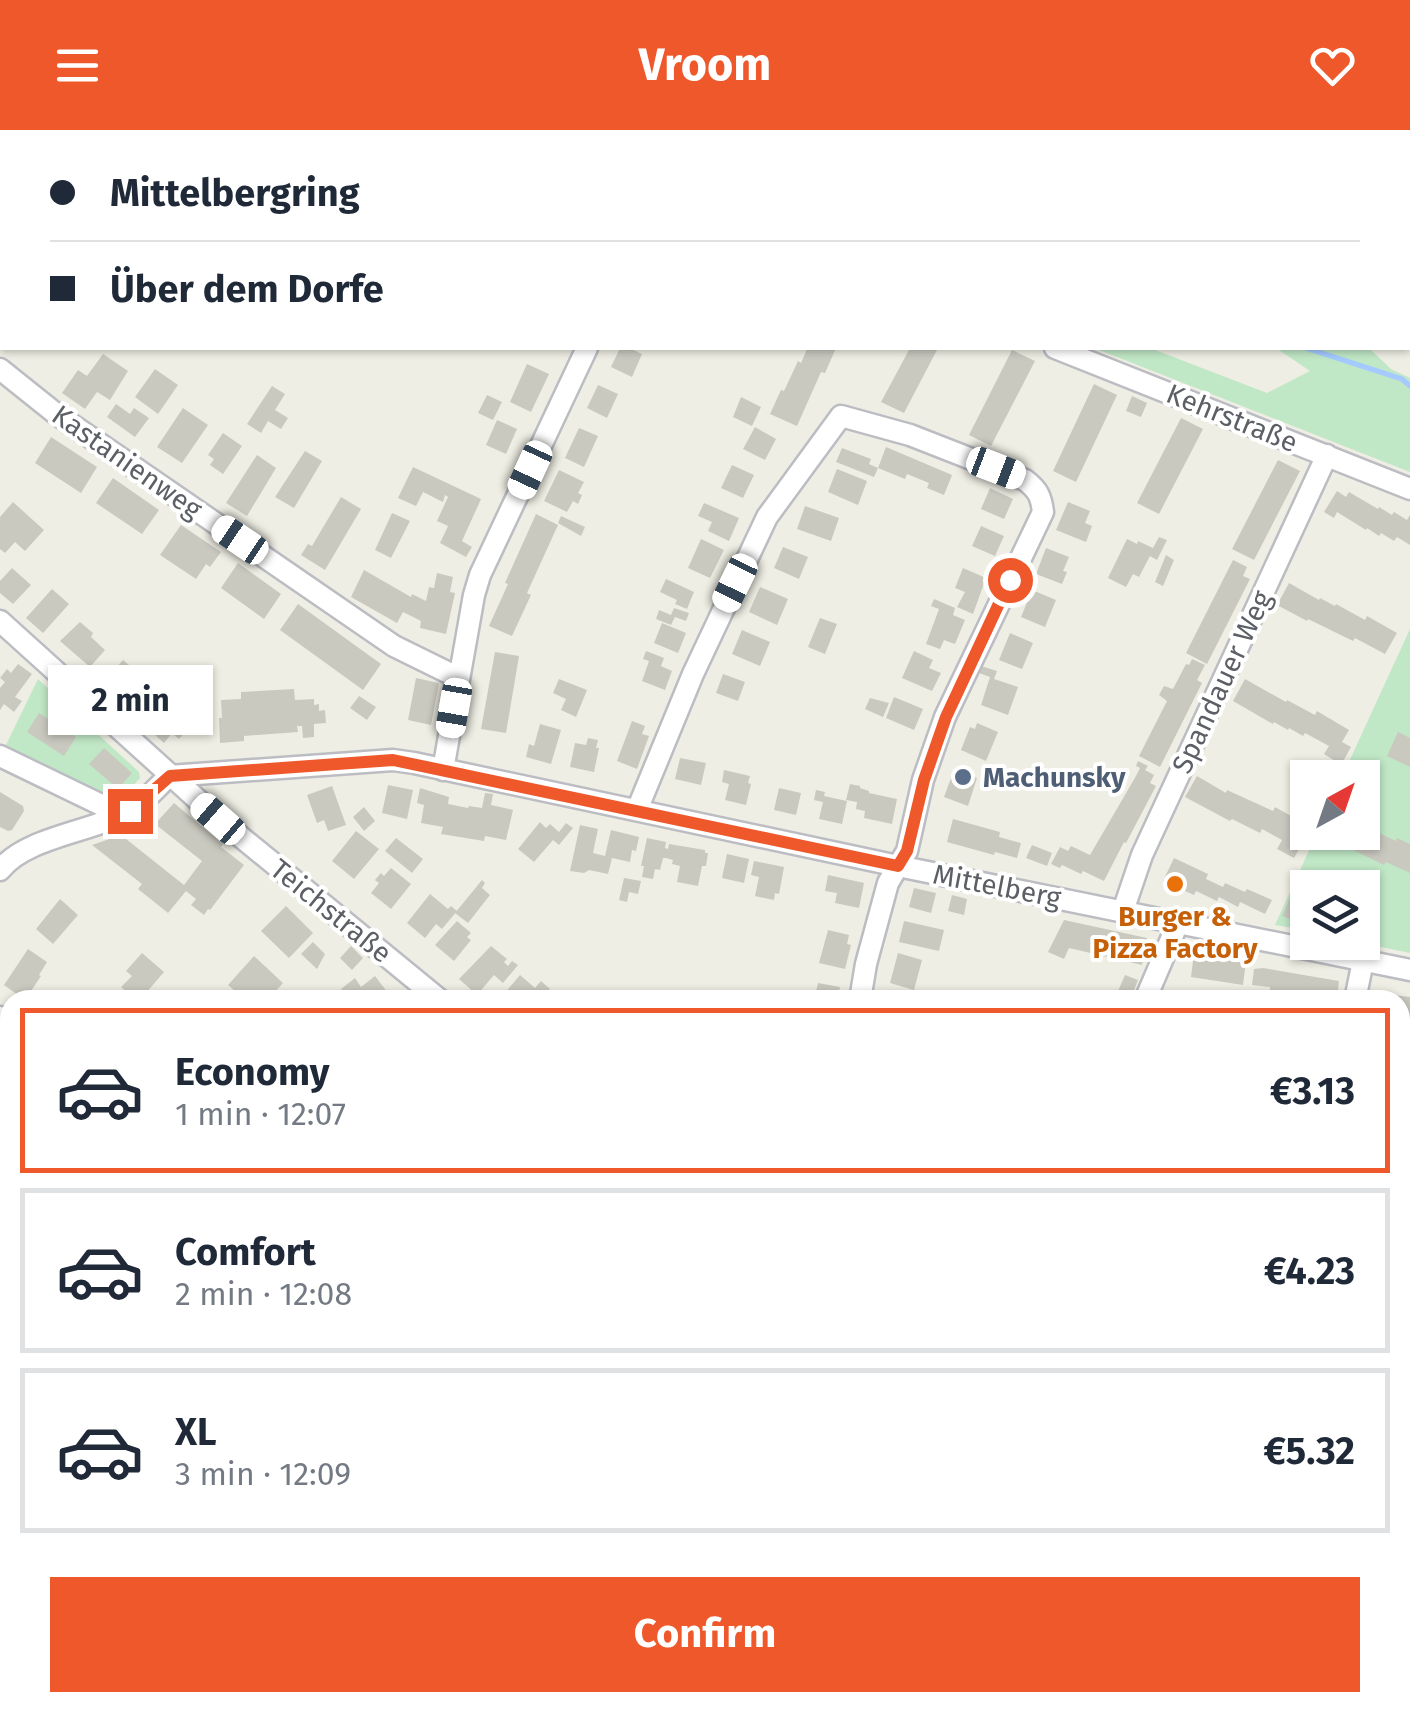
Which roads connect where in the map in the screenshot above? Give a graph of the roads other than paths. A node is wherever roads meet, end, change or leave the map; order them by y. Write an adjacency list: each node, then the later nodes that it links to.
1 (586, 350): 7 (street)
2 (1060, 350): 4 (street, Kehrstraße)
3 (0, 368): 7 (street, Kastanienweg)
4 (1327, 456): 5 (street, Kehrstraße); 15 (street, Spandauer Weg)
5 (1410, 488)
6 (0, 621): 10 (street, Teichstraße)
7 (459, 678): 9 (street)
8 (0, 756): 12 (street)
9 (443, 770): 10 (street, Mittelberg); 11 (street, Mittelberg)
10 (170, 776): 12 (street); 19 (street, Teichstraße)
11 (637, 810): 13 (street, Mittelberg); 13 (street)
12 (122, 815): 14 (street)
13 (898, 866): 15 (street, Mittelberg); 20 (street)
14 (0, 870)
15 (1123, 911): 16 (street, Mittelberg)
16 (1178, 923): 17 (street, Mittelberg); 21 (street)
17 (1363, 961): 18 (street, Mittelberg); 22 (street)
18 (1410, 970)
19 (428, 990)
20 (862, 990)
21 (1150, 990)
22 (1357, 990)

